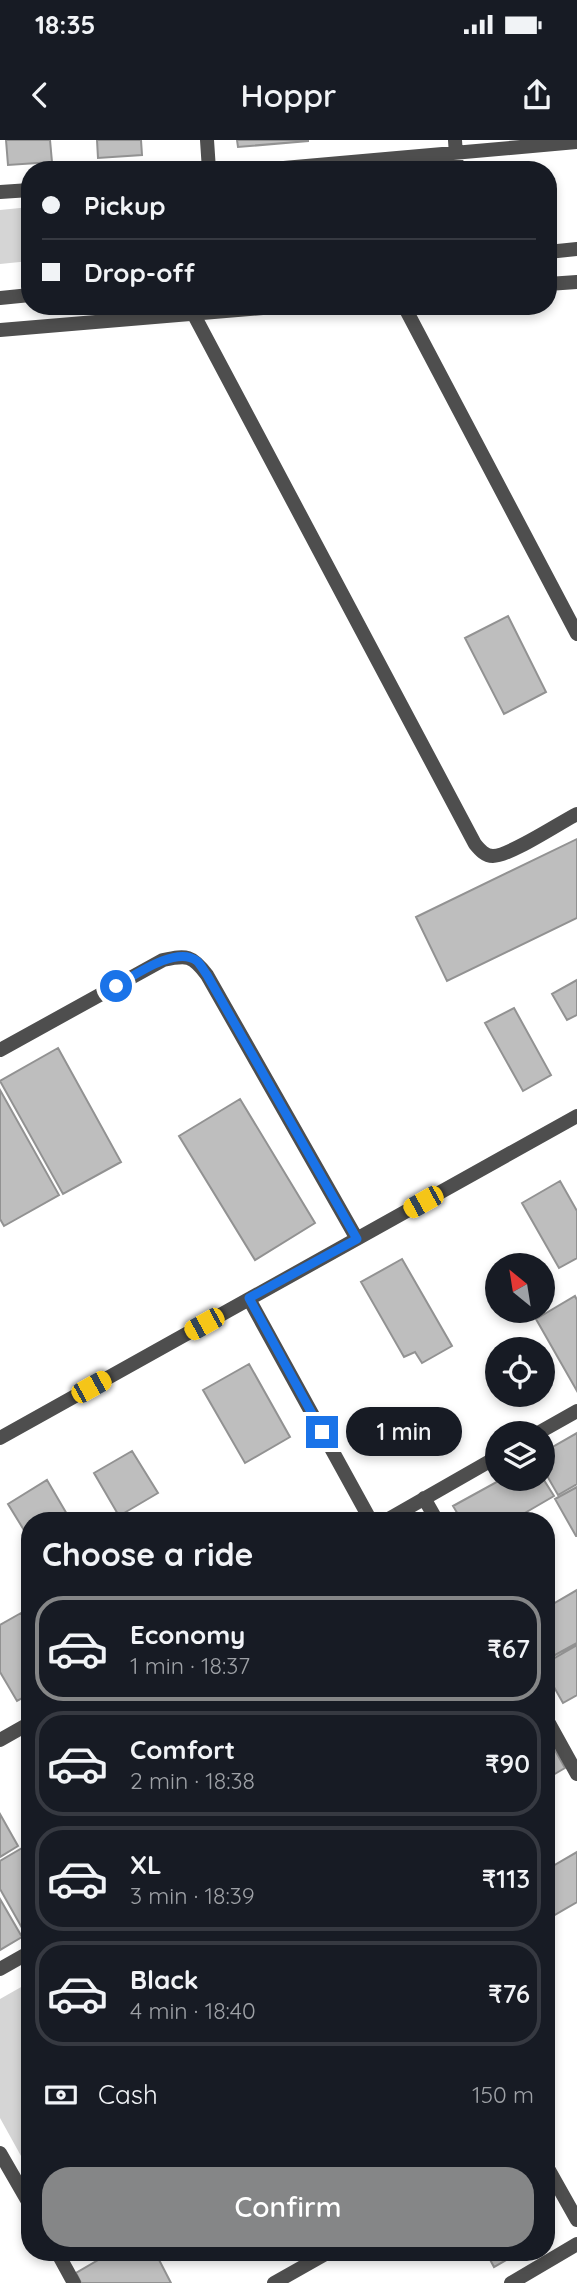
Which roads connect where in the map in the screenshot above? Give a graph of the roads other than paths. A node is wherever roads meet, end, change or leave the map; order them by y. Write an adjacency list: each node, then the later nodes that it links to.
1 (207, 140): 4 (street)
2 (577, 142): 3 (street)
3 (455, 146): 5 (street)
4 (208, 161)
5 (334, 161)
6 (21, 191): 7 (street)
7 (0, 192)
8 (577, 249): 9 (street)
9 (557, 251)
10 (577, 282): 11 (street)
11 (557, 283)
12 (21, 296): 13 (street)
13 (0, 298)
14 (194, 315): 16 (street); 18 (street)
15 (409, 315): 17 (street)
16 (0, 330)
17 (577, 634)
18 (577, 814)
19 (0, 1050): 21 (street)
20 (577, 1116): 21 (street)
21 (357, 1239): 22 (street)
22 (249, 1298): 25 (street); 28 (street)
23 (577, 1411): 24 (street)
24 (555, 1423)
25 (0, 1438)
26 (485, 1464): 27 (street)
27 (424, 1498): 29 (street); 30 (street)
28 (366, 1512)
29 (400, 1512)
30 (432, 1512)
31 (21, 1728): 33 (street)
32 (555, 1734): 34 (street)
33 (0, 1740)
34 (577, 1774)
35 (21, 1957): 36 (street)
36 (0, 1969)
37 (0, 2153): 39 (street)
38 (555, 2181): 40 (street)
39 (21, 2182)
40 (577, 2220)
41 (577, 2244): 42 (street)
42 (555, 2257)
43 (62, 2261): 46 (street)
44 (314, 2261): 47 (street)
45 (548, 2261): 48 (street)
46 (74, 2283)
47 (274, 2283)
48 (511, 2283)

